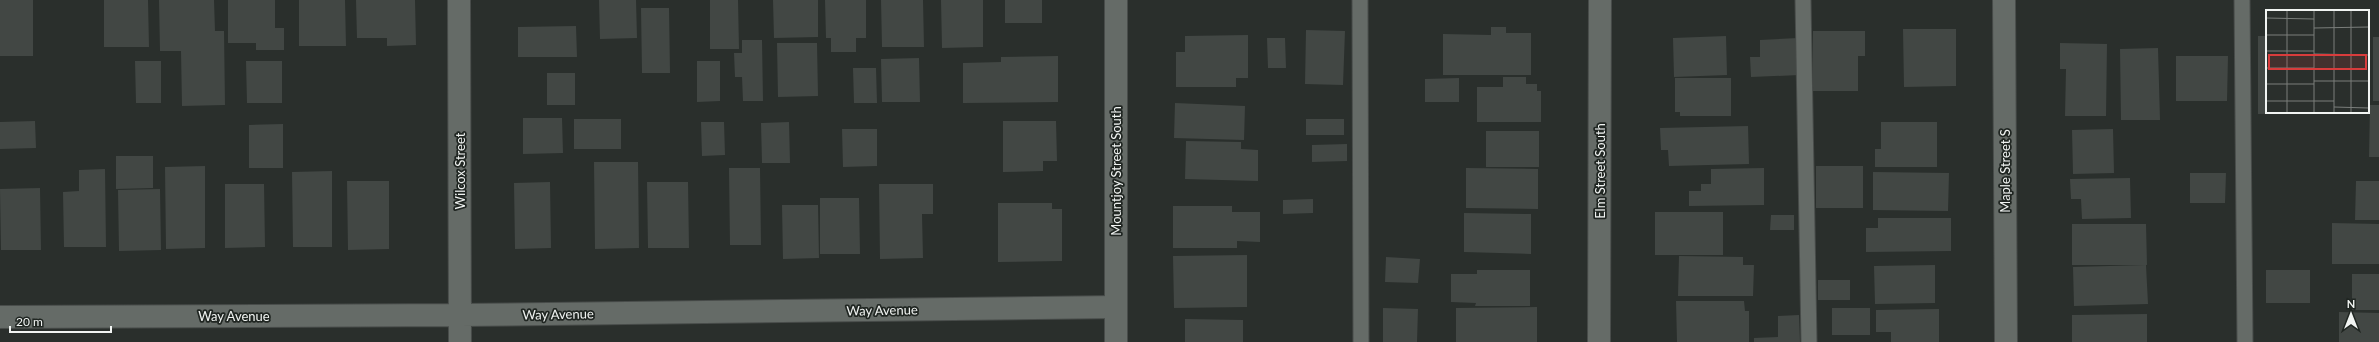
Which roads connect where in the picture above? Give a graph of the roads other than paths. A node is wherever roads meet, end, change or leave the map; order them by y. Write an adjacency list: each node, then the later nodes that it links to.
1 (460, 0): 9 (street, Wilcox Street)
2 (1116, 0): 8 (street, Mountjoy Street South)
3 (1360, 0): 13 (lane)
4 (1600, 0): 14 (street, Elm Street South)
5 (1803, 0): 15 (lane)
6 (2004, 0): 16 (street, Maple Street S)
7 (2242, 0): 17 (lane)
8 (1116, 307): 9 (street, Way Avenue); 12 (street, Mountjoy Street South)
9 (460, 315): 10 (street, Way Avenue); 11 (street, Wilcox Street)
10 (0, 317)
11 (460, 342)
12 (1116, 342)
13 (1360, 342)
14 (1599, 342)
15 (1809, 342)
16 (2006, 342)
17 (2245, 342)

